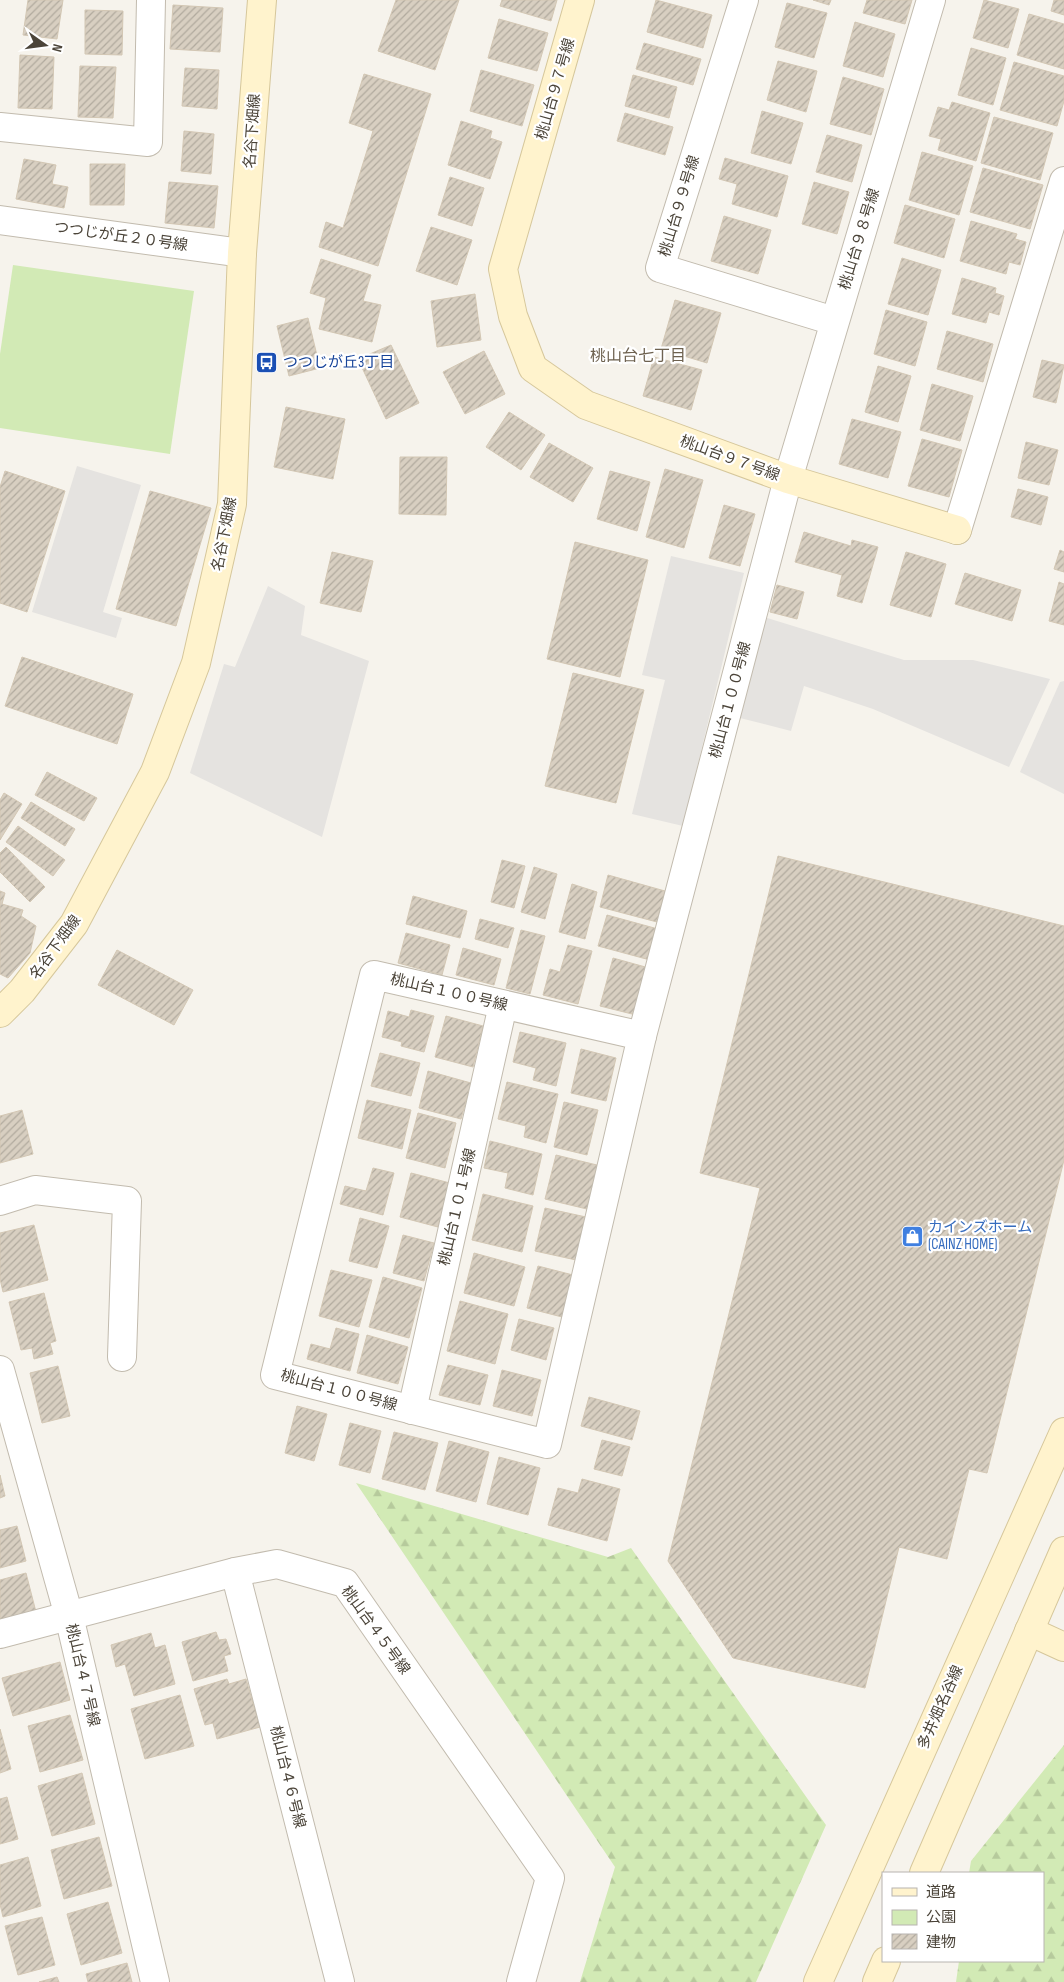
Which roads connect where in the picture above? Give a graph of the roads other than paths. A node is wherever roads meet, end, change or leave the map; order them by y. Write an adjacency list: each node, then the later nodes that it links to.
1 (151, 0): 6 (street)
2 (262, 0): 9 (street, 名谷下畑線)
3 (580, 0): 11 (street, 桃山台９７号線)
4 (744, 0): 10 (street, 桃山台９９号線)
5 (931, 0): 10 (street, 桃山台９８号線)
6 (0, 127)
7 (1064, 181): 11 (street, 桃山台９７号線)
8 (0, 220): 9 (street, つつじが丘２０号線)
9 (242, 253): 13 (street, 名谷下畑線)
10 (834, 321): 11 (street, 桃山台９８号線)
11 (788, 479): 14 (street, 桃山台１００号線)
12 (503, 1005): 14 (street, 桃山台１００号線); 18 (street, 桃山台１０１号線); 18 (street, 桃山台１００号線)
13 (0, 1013)
14 (642, 1036): 18 (street, 桃山台１００号線)
15 (0, 1201): 16 (street)
16 (122, 1357)
17 (0, 1370): 22 (street, 桃山台４７号線)
18 (412, 1410)
19 (1064, 1432): 31 (street, 多井畑名谷線)
20 (1064, 1552): 23 (street)
21 (235, 1572): 22 (street, 桃山台４５号線); 29 (street, 桃山台４６号線); 30 (street, 桃山台４５号線)
22 (69, 1616): 24 (street, 桃山台４５号線); 28 (street, 桃山台４７号線)
23 (1029, 1631): 25 (street); 26 (street)
24 (0, 1634)
25 (1064, 1647)
26 (924, 1872)
27 (886, 1962): 32 (street)
28 (155, 1982)
29 (340, 1982)
30 (521, 1982)
31 (818, 1982)
32 (877, 1982)

